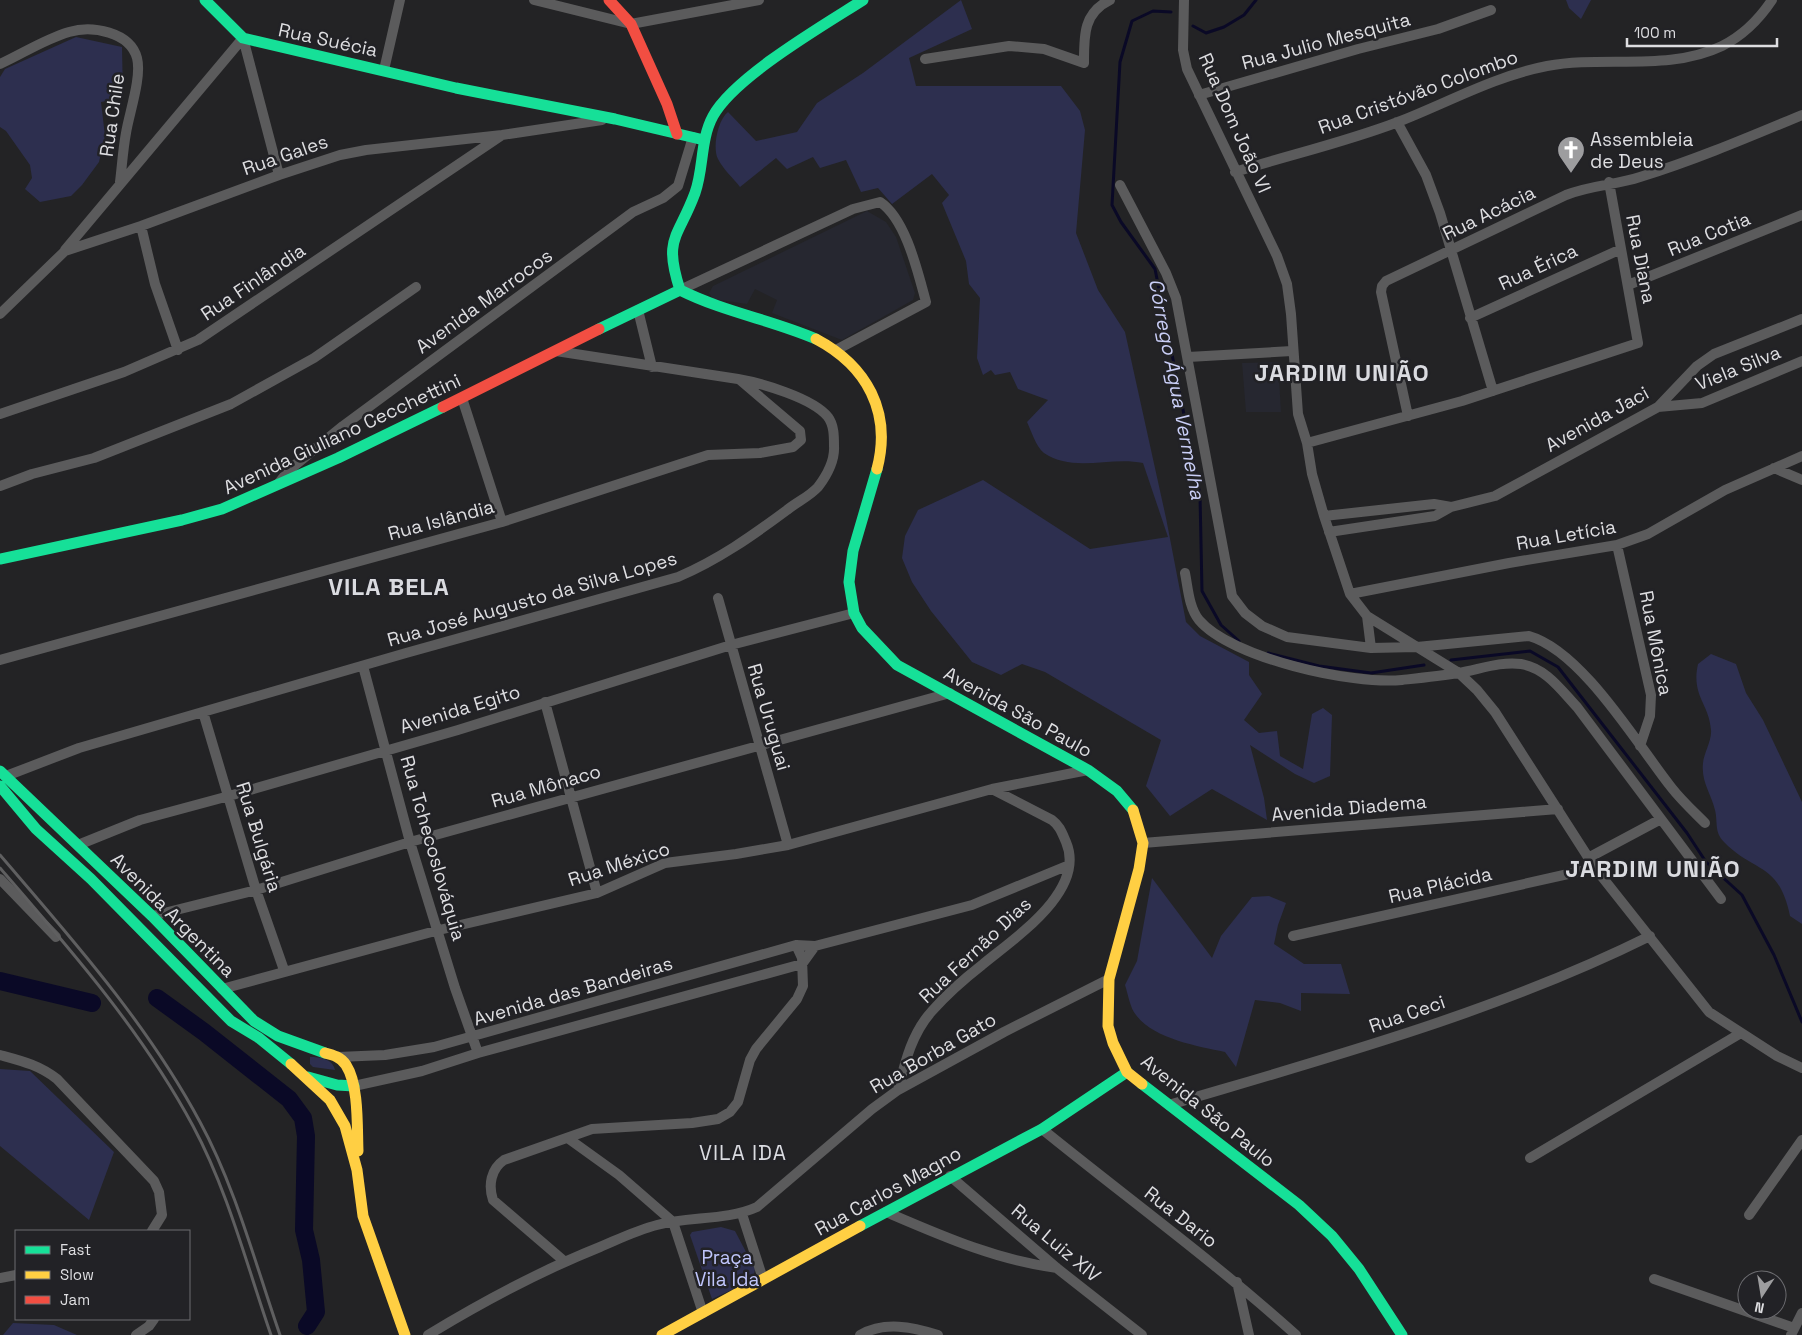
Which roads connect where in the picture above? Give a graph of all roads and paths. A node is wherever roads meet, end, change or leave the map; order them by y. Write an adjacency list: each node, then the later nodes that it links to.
1 (205, 0): 12 (street)
2 (400, 0): 15 (street)
3 (534, 0): 11 (street)
4 (608, 0): 11 (street)
5 (759, 0): 11 (street)
6 (863, 0): 23 (street)
7 (1110, 0): 13 (street)
8 (1184, 0): 16 (street, Rua Dom João VI)
9 (1772, 0): 19 (street, Rua Cristóvão Colombo)
10 (1491, 10): 16 (street, Rua Julio Mesquita)
11 (631, 24): 20 (street)
12 (243, 38): 15 (street, Rua Suécia); 25 (street); 26 (street)
13 (925, 59)
14 (0, 64): 26 (street, Rua Chile)
15 (384, 70): 18 (street, Rua Suécia)
16 (1199, 95): 24 (street, Rua Dom João VI)
17 (1802, 116): 27 (street, Rua Acácia)
18 (615, 119): 20 (street, Rua Suécia); 21 (street, Rua Gales)
19 (1397, 122): 24 (street, Rua Cristóvão Colombo); 33 (street)
20 (677, 134): 22 (street, Rua Suécia)
21 (502, 135): 25 (street, Rua Gales); 41 (street, Rua Finlândia)
22 (692, 137): 23 (street, Rua Suécia); 58 (street, Avenida Marrocos)
23 (704, 140): 36 (street)
24 (1236, 172): 44 (street, Rua Dom João VI)
25 (279, 174): 30 (street, Rua Gales)
26 (120, 182): 32 (street)
27 (1609, 182): 31 (street, Rua Diana); 33 (street, Rua Acácia)
28 (1120, 184): 45 (street)
29 (1802, 215): 34 (street, Rua Cotia)
30 (141, 226): 32 (street, Rua Gales); 41 (street)
31 (1621, 249): 34 (street, Rua Diana); 39 (street, Rua Érica)
32 (65, 251): 38 (street, Rua Gales)
33 (1451, 251): 39 (street); 53 (street, Rua Acácia)
34 (1628, 285): 49 (street, Rua Diana)
35 (416, 287): 59 (street)
36 (680, 290): 37 (street, Avenida Giuliano Cecchettini); 43 (street, Avenida São Paulo); 43 (street)
37 (638, 310): 42 (street, Avenida Giuliano Cecchettini); 47 (street)
38 (0, 314)
39 (1470, 318): 49 (street)
40 (1802, 319): 51 (street, Avenida Jaci)
41 (178, 350): 52 (street, Rua Finlândia)
42 (554, 350): 47 (street, Rua José Augusto da Silva Lopes); 50 (street, Avenida Giuliano Cecchettini)
43 (836, 350): 69 (street, Avenida São Paulo)
44 (1292, 351): 45 (street); 54 (street, Rua Dom João VI)
45 (1188, 356): 73 (street)
46 (1802, 361): 51 (street, Viela Silva)
47 (652, 367): 48 (street, Rua José Augusto da Silva Lopes)
48 (738, 379): 62 (street, Rua Islândia); 75 (street, Rua José Augusto da Silva Lopes)
49 (1493, 391): 53 (street)
50 (462, 398): 58 (street, Avenida Giuliano Cecchettini); 62 (street)
51 (1658, 407): 60 (street, Avenida Jaci)
52 (0, 414)
53 (1408, 416): 54 (street)
54 (1307, 444): 61 (street, Rua Dom João VI)
55 (1802, 456): 56 (street, Rua Letícia)
56 (1774, 468): 57 (street); 64 (street, Rua Letícia)
57 (1802, 480)
58 (277, 485): 65 (street, Avenida Giuliano Cecchettini)
59 (0, 486)
60 (1451, 508): 61 (street, Avenida Jaci); 63 (street, Avenida Jaci)
61 (1324, 516): 63 (street, Rua Dom João VI)
62 (502, 522): 74 (street, Rua Islândia)
63 (1329, 532): 67 (street, Rua Dom João VI)
64 (1617, 546): 67 (street, Rua Letícia); 81 (street, Rua Mônica)
65 (0, 559)
66 (1185, 573): 76 (street)
67 (1350, 594): 70 (street, Rua Dom João VI)
68 (718, 598): 71 (street, Rua Uruguai)
69 (854, 613): 71 (street, Avenida Egito); 77 (street, Avenida São Paulo)
70 (1367, 616): 72 (street); 73 (street)
71 (731, 645): 78 (street, Avenida Egito); 80 (street, Rua Uruguai)
72 (1418, 647): 73 (street); 76 (street); 81 (street)
73 (1371, 648)
74 (0, 660)
75 (363, 666): 79 (street, Rua José Augusto da Silva Lopes); 82 (street, Rua Tchecoslováquia)
76 (1458, 673): 88 (street); 90 (street)
77 (950, 693): 80 (street, Rua Mônaco); 83 (street, Avenida São Paulo)
78 (545, 702): 82 (street, Avenida Egito); 87 (street)
79 (203, 712): 84 (street, Rua José Augusto da Silva Lopes); 86 (street, Rua Bulgária)
80 (759, 745): 87 (street, Rua Mônaco); 97 (street, Rua Uruguai)
81 (1640, 746): 91 (street)
82 (386, 749): 86 (street, Avenida Egito); 95 (street, Rua Tchecoslováquia)
83 (1088, 770): 85 (street, Rua México); 96 (street, Avenida São Paulo)
84 (2, 778): 89 (street, Avenida Argentina); 93 (street, Avenida Argentina)
85 (992, 789): 97 (street, Rua México); 100 (street)
86 (229, 796): 98 (street, Avenida Egito); 103 (street, Rua Bulgária)
87 (570, 798): 95 (street, Rua Mônaco); 104 (street)
88 (1558, 809): 96 (street, Avenida Diadema); 99 (street)
89 (48, 818): 92 (street, Avenida Argentina); 93 (street)
90 (1661, 819): 99 (street); 105 (street)
91 (1705, 824)
92 (59, 828): 94 (street); 98 (street, Avenida Argentina)
93 (36, 829): 94 (street, Avenida Argentina)
94 (45, 837): 127 (street, Avenida Argentina)
95 (410, 842): 103 (street, Rua Mônaco); 107 (street, Rua Tchecoslováquia)
96 (1143, 842): 115 (street, Avenida São Paulo)
97 (788, 844): 104 (street, Rua México)
98 (78, 845): 106 (street, Avenida Argentina)
99 (1588, 858): 101 (street)
100 (1069, 865): 112 (street, Avenida das Bandeiras); 129 (street, Rua Fernão Dias)
101 (1595, 868): 108 (street, Rua Plácida); 109 (street)
102 (0, 879): 110 (street)
103 (256, 890): 106 (street, Rua Mônaco); 114 (street, Rua Bulgária)
104 (597, 892): 107 (street, Rua México)
105 (1721, 899)
106 (152, 916): 116 (street, Avenida Argentina)
107 (439, 930): 114 (street, Rua México); 120 (street, Rua Tchecoslováquia)
108 (1293, 936)
109 (1650, 936): 119 (street); 130 (street, Rua Ceci)
110 (56, 937)
111 (796, 945): 112 (street, Avenida das Bandeiras); 113 (street); 117 (street, Avenida das Bandeiras)
112 (815, 946): 113 (street)
113 (802, 964): 118 (street, Avenida das Bandeiras); 132 (street)
114 (284, 970): 116 (street, Rua México)
115 (1108, 979): 126 (street, Avenida São Paulo); 129 (street, Rua Borba Gato)
116 (222, 988): 121 (street, Avenida Argentina)
117 (630, 992): 118 (street); 120 (street, Avenida das Bandeiras)
118 (633, 1010): 122 (street, Avenida das Bandeiras)
119 (1740, 1033): 125 (street); 134 (street)
120 (473, 1038): 122 (street, Rua Tchecoslováquia); 124 (street, Avenida das Bandeiras)
121 (313, 1050): 124 (street, Avenida Argentina); 127 (street)
122 (478, 1053): 128 (street, Avenida das Bandeiras)
123 (0, 1055): 141 (street)
124 (338, 1057): 128 (street)
125 (1802, 1068)
126 (1127, 1072): 130 (street, Avenida São Paulo); 131 (street, Rua Carlos Magno)
127 (303, 1073): 128 (street); 135 (street, Avenida Argentina)
128 (354, 1086): 135 (street)
129 (898, 1090): 138 (street, Rua Borba Gato)
130 (1169, 1105): 162 (street, Avenida São Paulo)
131 (1042, 1129): 136 (street, Rua Carlos Magno); 148 (street, Rua Dario)
132 (569, 1139): 140 (street); 142 (street)
133 (1802, 1140): 139 (street)
134 (1530, 1158)
135 (357, 1170): 154 (street)
136 (950, 1176): 137 (street, Rua Carlos Magno); 143 (street, Rua Luiz XIV)
137 (886, 1212): 143 (street); 146 (street, Rua Carlos Magno)
138 (742, 1214): 140 (street); 146 (street)
139 (1749, 1215)
140 (672, 1222): 142 (street); 149 (street)
141 (153, 1230)
142 (564, 1262): 155 (street)
143 (1058, 1269): 159 (street, Rua Luiz XIV)
144 (15, 1274): 145 (street)
145 (0, 1278)
146 (763, 1279): 149 (street, Rua Carlos Magno)
147 (1654, 1280): 152 (street)
148 (1237, 1282): 160 (street); 161 (street, Rua Dario)
149 (703, 1313): 156 (street, Rua Carlos Magno)
150 (1802, 1313): 152 (street)
151 (153, 1320): 153 (street)
152 (1793, 1332)
153 (136, 1335)
154 (405, 1335)
155 (428, 1335)
156 (662, 1335)
157 (860, 1335): 158 (street)
158 (938, 1335)
159 (1142, 1335)
160 (1248, 1335)
161 (1296, 1335)
162 (1402, 1335)

